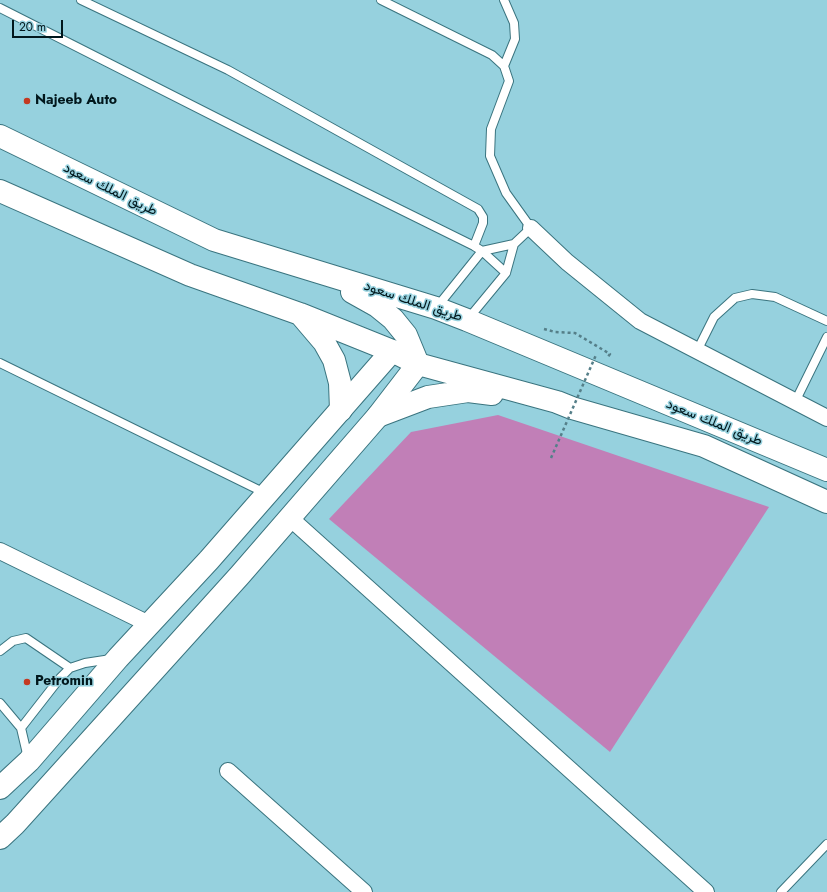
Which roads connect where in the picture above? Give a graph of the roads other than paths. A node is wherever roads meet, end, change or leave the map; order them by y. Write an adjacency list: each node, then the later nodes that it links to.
1 (81, 0): 10 (lane)
2 (381, 0): 5 (lane)
3 (504, 0): 5 (lane)
4 (0, 8): 10 (lane)
5 (504, 66): 8 (lane)
6 (0, 136): 12 (main road, طريق الملك سعود)
7 (1, 192): 15 (main road, طريق الملك سعود)
8 (531, 228): 9 (lane); 20 (street)
9 (514, 244): 11 (lane); 13 (lane)
10 (474, 246): 11 (lane)
11 (482, 251): 13 (lane); 14 (lane)
12 (319, 272): 14 (main road, طريق الملك سعود); 22 (main road)
13 (506, 273): 16 (lane)
14 (436, 308): 16 (main road, طريق الملك سعود)
15 (300, 314): 19 (main road, طريق الملك سعود); 25 (main road)
16 (467, 320): 28 (main road, طريق الملك سعود)
17 (827, 321): 20 (lane)
18 (827, 337): 24 (lane)
19 (392, 351): 22 (main road, طريق الملك سعود); 25 (main road)
20 (698, 351): 24 (street)
21 (0, 364): 29 (lane)
22 (418, 364): 23 (main road, طريق الملك سعود); 26 (main road)
23 (557, 402): 26 (main road); 30 (main road, طريق الملك سعود)
24 (796, 402): 27 (street)
25 (341, 410): 29 (main road)
26 (378, 416): 31 (main road)
27 (827, 418)
28 (827, 470)
29 (267, 494): 33 (main road)
30 (827, 502)
31 (290, 518): 42 (main road); 45 (street)
32 (0, 551): 33 (street)
33 (149, 624): 35 (main road)
34 (0, 651): 36 (lane)
35 (118, 658): 36 (lane); 39 (main road)
36 (70, 668): 38 (lane)
37 (0, 703): 38 (lane)
38 (21, 728): 39 (lane)
39 (29, 761): 41 (main road)
40 (228, 771): 44 (street)
41 (0, 788)
42 (0, 838)
43 (827, 844): 46 (lane)
44 (364, 892)
45 (706, 892)
46 (781, 892)

